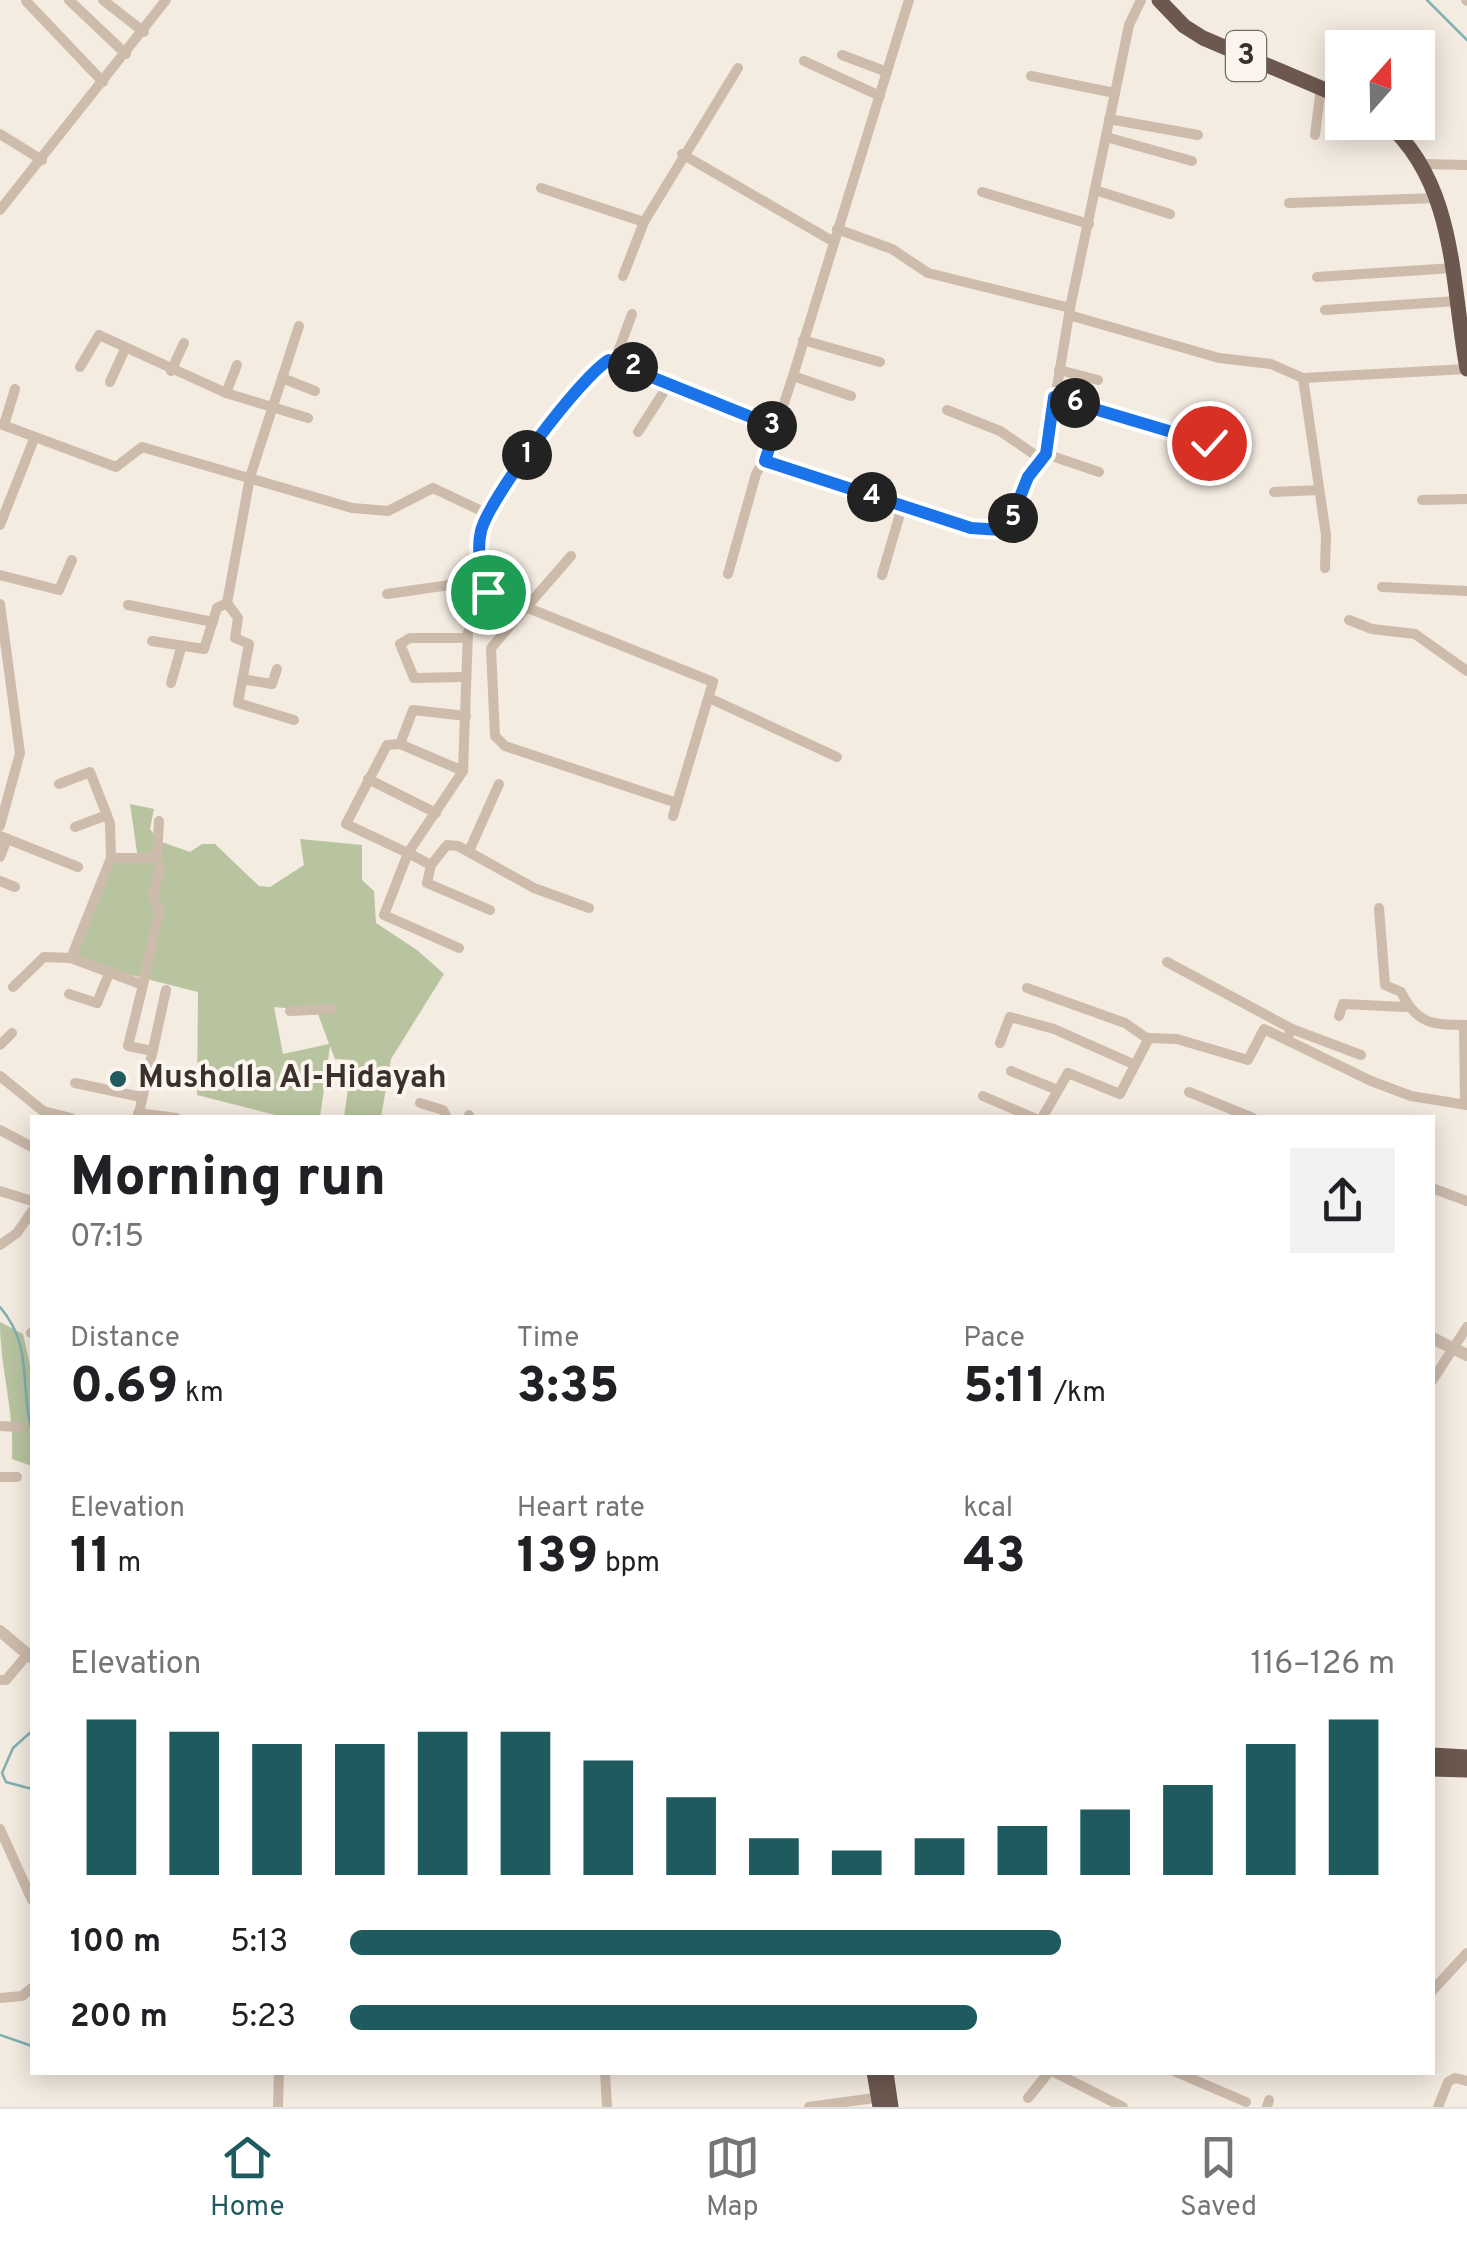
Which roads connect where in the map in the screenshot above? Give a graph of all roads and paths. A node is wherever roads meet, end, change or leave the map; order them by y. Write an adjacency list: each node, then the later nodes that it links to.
1 (69, 0): 9 (street)
2 (103, 0): 8 (street)
3 (166, 0): 8 (street)
4 (909, 0): 13 (street)
5 (1159, 0): 16 (highway, 3)
6 (26, 1): 15 (street)
7 (1139, 4): 18 (street)
8 (144, 32): 9 (street)
9 (126, 54): 15 (street)
10 (842, 55): 13 (street)
11 (804, 61): 19 (street)
12 (738, 68): 26 (street)
13 (887, 72): 19 (street)
14 (1031, 76): 18 (street)
15 (103, 82): 27 (street)
16 (1321, 87): 17 (highway, 3); 23 (street)
17 (1325, 89)
18 (1115, 93): 20 (street)
19 (880, 96): 40 (street)
20 (1110, 119): 22 (street); 24 (street)
21 (0, 134): 27 (street)
22 (1198, 135)
23 (1315, 135)
24 (1106, 137): 28 (street); 32 (street)
25 (1402, 140): 29 (highway)
26 (682, 154): 38 (street); 41 (street)
27 (42, 160): 36 (street)
28 (1192, 162)
29 (1423, 164): 30 (street); 34 (highway)
30 (1467, 165)
31 (540, 188): 38 (street)
32 (1095, 190): 37 (street); 39 (street)
33 (982, 192): 39 (street)
34 (1438, 198): 35 (street); 42 (highway)
35 (1289, 203)
36 (1, 206)
37 (1170, 214)
38 (644, 222): 43 (street)
39 (1089, 224): 47 (street)
40 (837, 229): 41 (street); 47 (street)
41 (834, 242): 50 (street)
42 (1453, 268): 44 (street); 45 (highway)
43 (623, 276)
44 (1318, 277)
45 (1457, 301): 46 (street); 52 (highway)
46 (1325, 310)
47 (1069, 312): 59 (street); 63 (street)
48 (632, 314): 54 (street)
49 (299, 326): 62 (street)
50 (803, 340): 55 (street); 61 (street)
51 (184, 342): 60 (street)
52 (1465, 345): 58 (highway)
53 (126, 349): 57 (street); 60 (street); 65 (street)
54 (615, 360): 66 (street); 89 (street)
55 (880, 362)
56 (236, 365): 69 (street)
57 (80, 367)
58 (1467, 369): 63 (street)
59 (1059, 370): 64 (street); 71 (street)
60 (171, 371): 69 (street)
61 (793, 376): 70 (street); 76 (street)
62 (282, 378): 68 (street); 72 (street)
63 (1303, 378): 84 (street)
64 (1098, 380)
65 (110, 382)
66 (667, 387): 76 (street); 77 (street)
67 (15, 389): 75 (street)
68 (315, 391)
69 (226, 393): 72 (street)
70 (851, 396)
71 (1054, 397): 79 (street); 80 (street)
72 (271, 408): 74 (street); 83 (street)
73 (946, 410): 80 (street)
74 (308, 418)
75 (2, 424): 78 (street)
76 (776, 427): 81 (street)
77 (638, 432)
78 (34, 439): 83 (street); 90 (street)
79 (1209, 443)
80 (1044, 457): 82 (street); 88 (street)
81 (765, 461): 88 (street); 94 (street)
82 (1099, 472)
83 (250, 478): 89 (street); 102 (street)
84 (1319, 490): 85 (street); 93 (street)
85 (1274, 492)
86 (1467, 499): 87 (street)
87 (1422, 500)
88 (902, 507): 96 (street)
89 (488, 514): 97 (street)
90 (0, 525)
91 (571, 556): 105 (street)
92 (72, 560): 95 (street)
93 (1325, 568)
94 (728, 574)
95 (0, 575)
96 (882, 575)
97 (484, 580): 100 (street); 101 (street)
98 (1382, 587): 99 (street)
99 (1467, 590)
100 (488, 592): 105 (street); 108 (street)
101 (387, 594)
102 (227, 603): 107 (street); 114 (street)
103 (128, 604): 107 (street)
104 (0, 605): 118 (street)
105 (529, 610): 116 (street); 127 (street)
106 (1349, 620): 112 (street)
107 (212, 622): 110 (street)
108 (468, 638): 113 (street); 113 (street)
109 (152, 641): 110 (street)
110 (181, 648): 115 (street)
111 (277, 668): 114 (street)
112 (1467, 671)
113 (464, 678): 119 (street)
114 (242, 679): 120 (street)
115 (171, 683)
116 (710, 698): 122 (street); 127 (street)
117 (0, 709): 118 (street)
118 (16, 714): 132 (street)
119 (466, 716): 121 (street); 123 (street)
120 (294, 720)
121 (400, 744): 123 (street); 124 (street)
122 (836, 756)
123 (462, 771): 128 (street)
124 (368, 779): 128 (street); 136 (street)
125 (59, 784): 129 (street)
126 (499, 784): 135 (street)
127 (677, 803): 130 (street)
128 (436, 812): 136 (street)
129 (107, 815): 133 (street); 138 (street)
130 (672, 816)
131 (159, 821): 138 (street)
132 (0, 826)
133 (75, 827)
134 (4, 838): 137 (street); 141 (street)
135 (469, 851): 139 (street); 144 (street)
136 (408, 853): 139 (street); 147 (street)
137 (0, 856)
138 (110, 858): 148 (street)
139 (431, 865): 146 (street)
140 (160, 866): 151 (street)
141 (78, 867)
142 (0, 881): 143 (street)
143 (15, 887)
144 (589, 908)
145 (1379, 908): 156 (street)
146 (490, 910)
147 (459, 948)
148 (71, 958): 150 (street); 152 (street)
149 (1167, 962): 162 (street)
150 (110, 971): 151 (street); 155 (street)
151 (143, 985): 166 (street)
152 (13, 987)
153 (1027, 988): 163 (street)
154 (166, 990): 166 (street)
155 (69, 994)
156 (1406, 1007): 159 (street); 160 (street)
157 (331, 1009): 158 (street)
158 (290, 1011)
159 (1340, 1016)
160 (1466, 1025): 177 (street)
161 (12, 1032): 165 (street)
162 (1290, 1033): 163 (street); 167 (street); 177 (street)
163 (1148, 1040): 168 (street)
164 (1000, 1043): 168 (street)
165 (0, 1045)
166 (153, 1052): 175 (street)
167 (1360, 1055)
168 (1133, 1064): 172 (street)
169 (1011, 1071): 172 (street)
170 (0, 1076): 178 (street)
171 (75, 1084): 175 (street)
172 (1055, 1089): 182 (street)
173 (1190, 1092): 183 (street)
174 (983, 1096): 181 (street)
175 (141, 1097): 179 (street)
176 (420, 1103): 180 (street)
177 (1466, 1105)
178 (59, 1115)
179 (138, 1115)
180 (445, 1115)
181 (1027, 1115)
182 (1043, 1115)
183 (1247, 1115)
184 (0, 1130): 185 (street)
185 (16, 1140): 186 (street); 187 (street)
186 (0, 1146)
187 (30, 1147)
188 (1435, 1189): 191 (street)
189 (0, 1191): 190 (street)
190 (30, 1200)
191 (1467, 1201)
192 (30, 1214): 193 (street)
193 (0, 1244)
194 (1467, 1327): 196 (street)
195 (1435, 1339): 196 (street)
196 (1461, 1352): 197 (street)
197 (1435, 1378)
198 (0, 1426): 199 (street)
199 (20, 1427)
200 (0, 1477): 201 (street)
201 (17, 1477)
202 (0, 1630): 203 (street)
203 (30, 1656): 204 (street)
204 (0, 1680)
205 (1435, 1756): 206 (highway)
206 (1467, 1757)
207 (1435, 1769): 208 (highway)
208 (1467, 1770)
209 (0, 1829): 210 (street)
210 (30, 1896)
211 (1467, 1953): 212 (street)
212 (1435, 1987)
213 (30, 1990): 214 (street)
214 (0, 1998)
215 (279, 2075): 226 (street)
216 (605, 2075): 227 (street)
217 (875, 2075): 224 (highway)
218 (886, 2075): 224 (highway)
219 (1049, 2075): 223 (street)
220 (1058, 2075): 229 (street)
221 (1183, 2075): 225 (street)
222 (1467, 2081): 230 (street)
223 (1028, 2098)
224 (884, 2102): 228 (street)
225 (1246, 2102)
226 (278, 2107)
227 (608, 2107)
228 (809, 2107)
229 (1123, 2107)
230 (1438, 2107)

